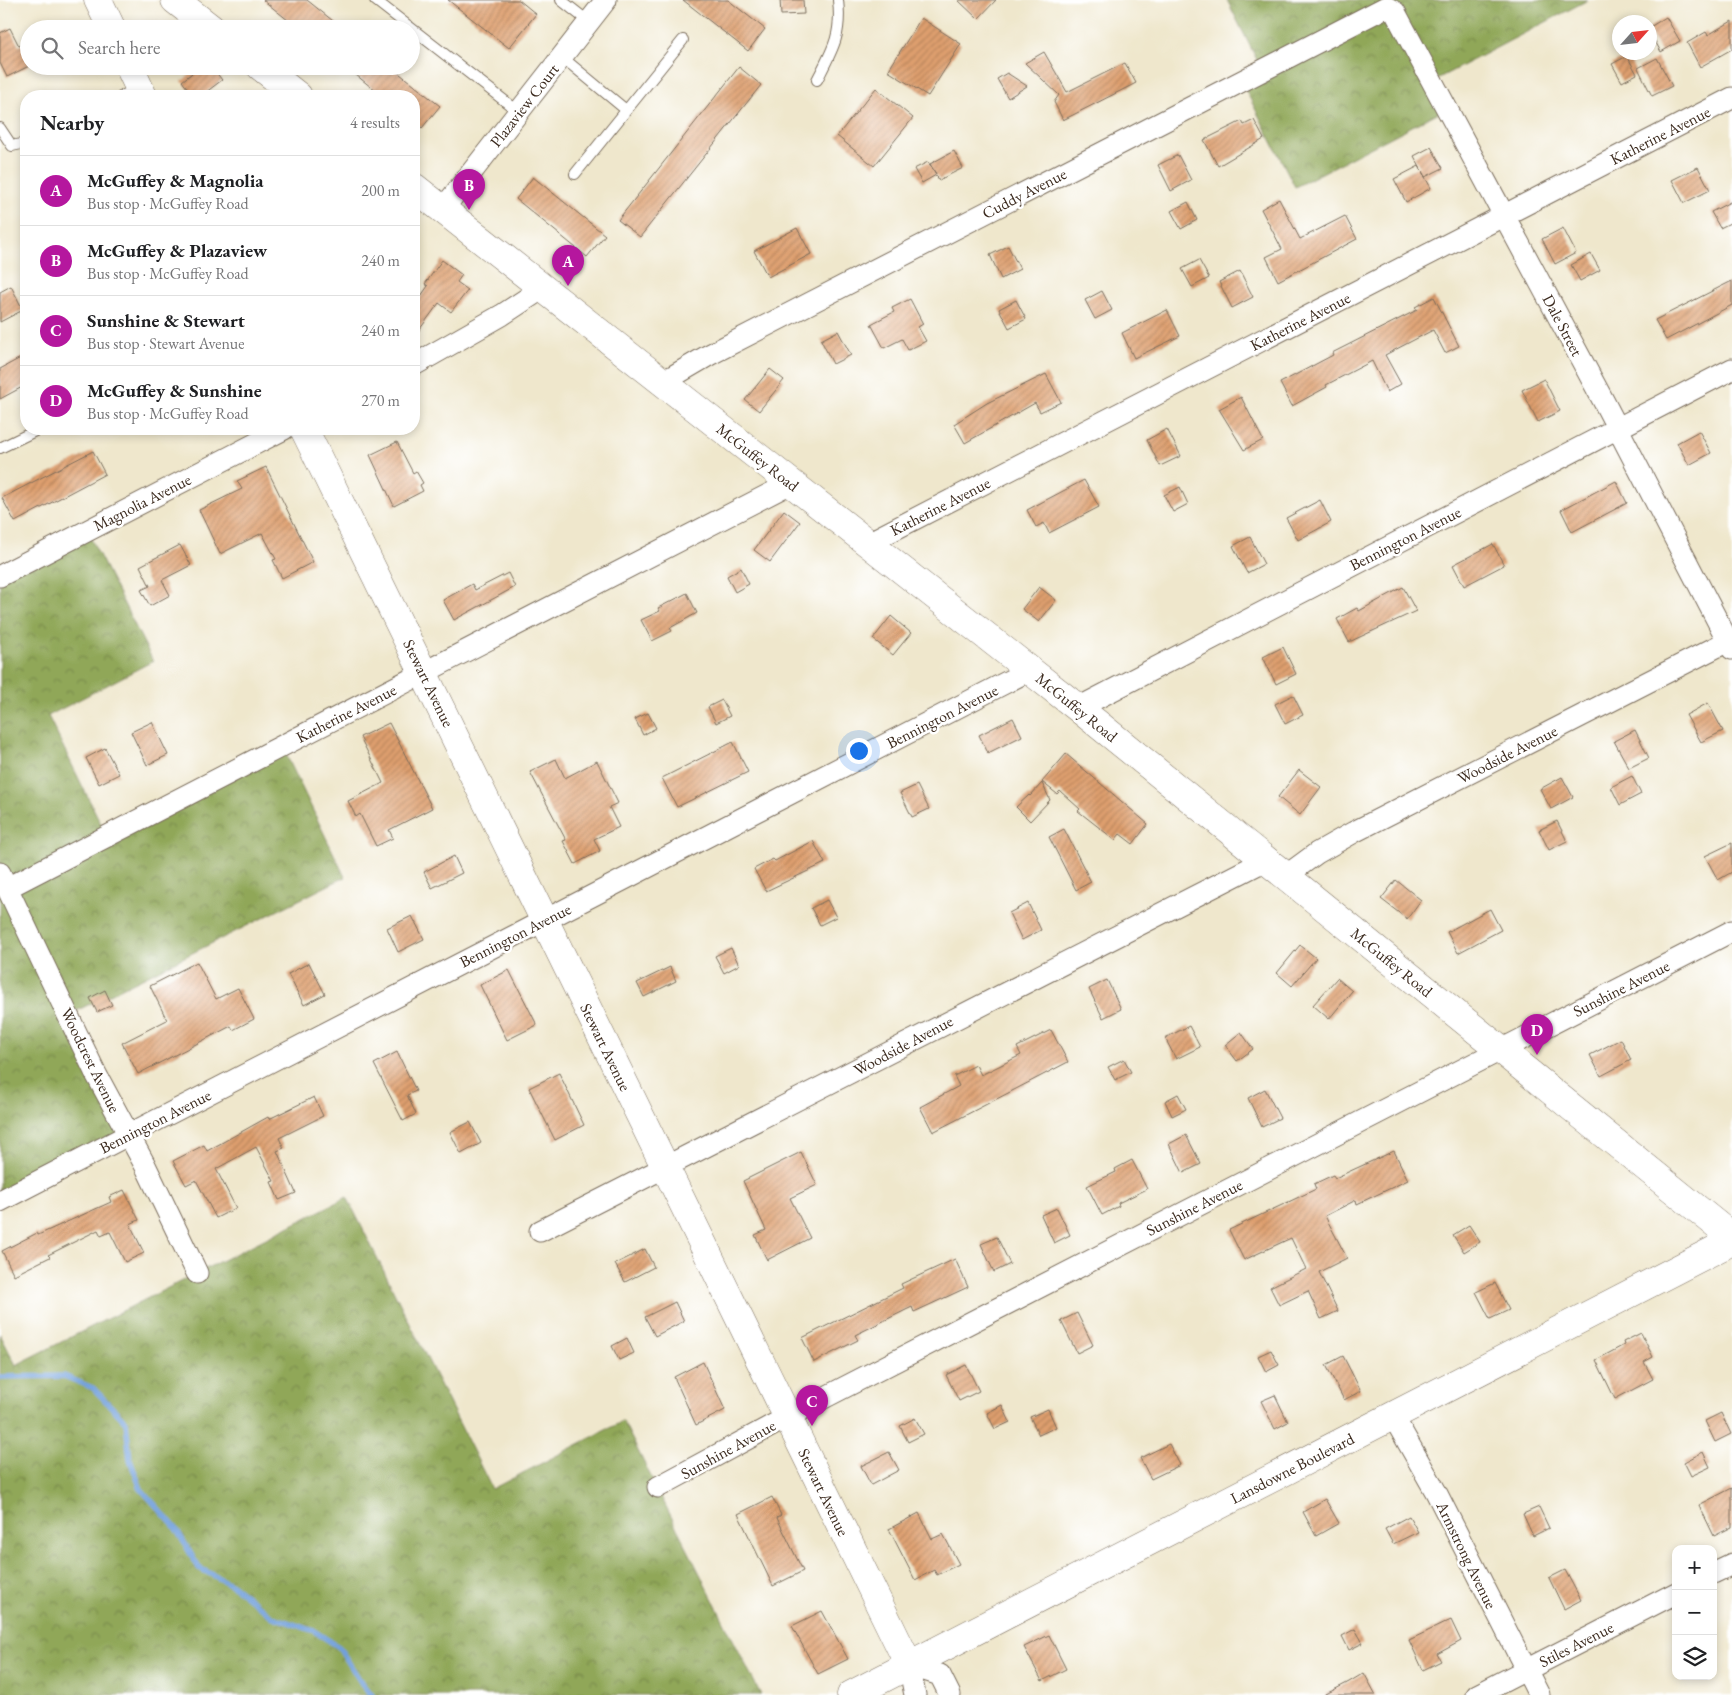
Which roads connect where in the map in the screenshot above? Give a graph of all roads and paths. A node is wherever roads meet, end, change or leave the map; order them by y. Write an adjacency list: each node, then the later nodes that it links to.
1 (98, 0): 8 (street)
2 (175, 0): 9 (street)
3 (374, 0): 10 (lane)
4 (561, 0): 11 (lane)
5 (606, 0): 11 (street, Plazaview Court)
6 (838, 0): 16 (lane)
7 (1386, 7): 26 (street, Dale Street); 30 (street, Cuddy Avenue)
8 (108, 20)
9 (201, 20)
10 (400, 20)
11 (589, 22): 14 (street, Plazaview Court)
12 (420, 36): 20 (lane)
13 (683, 40): 19 (lane)
14 (562, 56): 19 (lane); 20 (street, Plazaview Court)
15 (271, 75): 17 (street)
16 (817, 80)
17 (290, 90)
18 (1732, 98): 26 (street, Katherine Avenue)
19 (626, 110): 23 (lane)
20 (519, 112): 25 (street, Plazaview Court)
21 (0, 128): 22 (lane)
22 (20, 144)
23 (575, 174)
24 (420, 191): 25 (street, McGuffey Road)
25 (443, 209): 27 (street, McGuffey Road)
26 (1505, 215): 31 (street, Dale Street); 37 (street, Katherine Avenue)
27 (543, 288): 28 (street); 30 (street, McGuffey Road)
28 (420, 361)
29 (1732, 369): 31 (street, Bennington Avenue)
30 (663, 382): 36 (street, McGuffey Road)
31 (1617, 428): 39 (street, Dale Street); 42 (street, Bennington Avenue)
32 (27, 435): 35 (lane)
33 (272, 435): 38 (street, Magnolia Avenue)
34 (307, 435): 41 (street, Stewart Avenue)
35 (0, 448)
36 (791, 483): 37 (street, McGuffey Road); 41 (street, Katherine Avenue)
37 (868, 543): 40 (street, McGuffey Road)
38 (0, 576)
39 (1731, 643): 43 (street, Woodside Avenue)
40 (1030, 670): 42 (street, McGuffey Road); 45 (street, Bennington Avenue)
41 (424, 672): 44 (street, Katherine Avenue); 45 (street, Stewart Avenue)
42 (1078, 708): 43 (street, McGuffey Road)
43 (1277, 868): 47 (street, McGuffey Road); 49 (street, Woodside Avenue)
44 (4, 881): 48 (street, Woodcrest Avenue)
45 (544, 920): 48 (street, Bennington Avenue); 49 (street, Stewart Avenue)
46 (1732, 931): 47 (street, Sunshine Avenue)
47 (1500, 1050): 52 (street, McGuffey Road); 55 (street, Sunshine Avenue)
48 (128, 1135): 50 (street, Bennington Avenue); 53 (street, Woodcrest Avenue)
49 (666, 1168): 51 (street, Woodside Avenue); 55 (street, Stewart Avenue)
50 (0, 1201)
51 (540, 1231)
52 (1732, 1239): 54 (street, Lansdowne Boulevard)
53 (197, 1273)
54 (1393, 1416): 60 (street, Lansdowne Boulevard); 61 (street, Armstrong Avenue)
55 (787, 1417): 56 (street, Sunshine Avenue); 60 (street, Stewart Avenue)
56 (658, 1487)
57 (1732, 1564): 58 (street)
58 (1717, 1571)
59 (1672, 1595): 61 (street, Stiles Avenue)
60 (909, 1665): 62 (street, Lansdowne Boulevard); 63 (street, Stewart Avenue); 64 (street)
61 (1526, 1670): 65 (street, Stiles Avenue); 66 (street, Armstrong Avenue)
62 (851, 1695)
63 (915, 1695)
64 (950, 1695)
65 (1477, 1695)
66 (1539, 1695)

